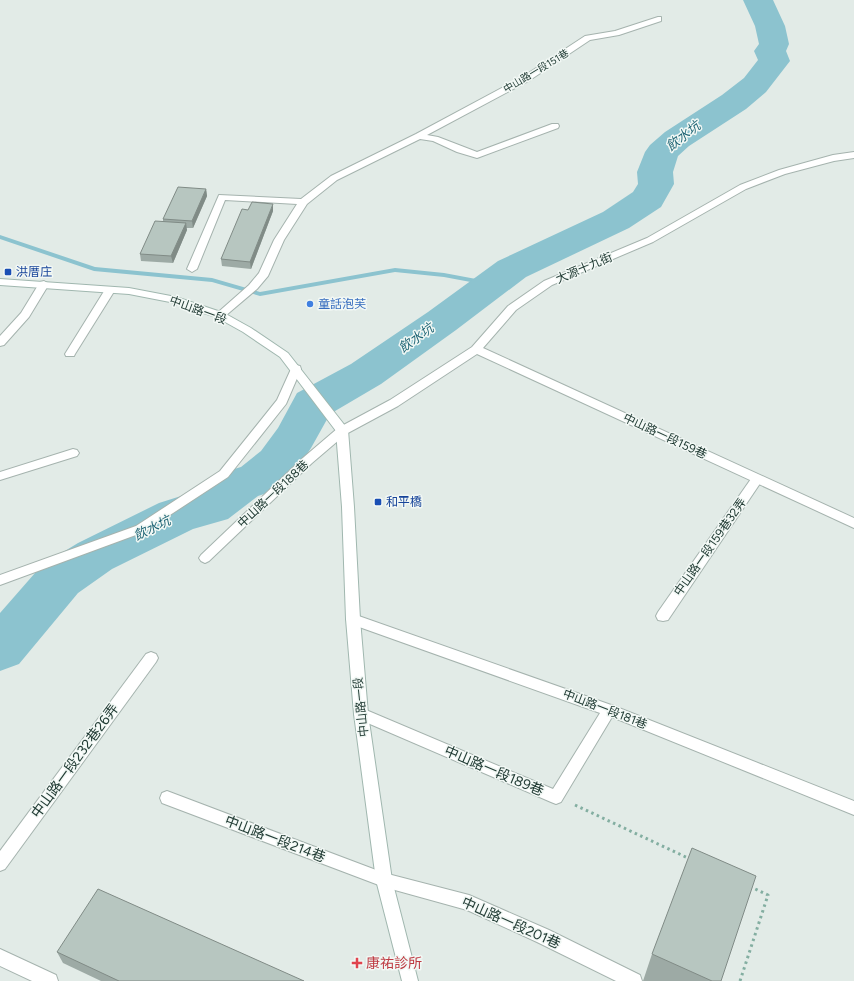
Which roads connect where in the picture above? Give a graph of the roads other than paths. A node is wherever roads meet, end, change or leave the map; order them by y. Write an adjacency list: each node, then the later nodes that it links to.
1 (658, 19): 3 (street, 中山路一段151巷)
2 (555, 126): 3 (street)
3 (419, 136): 5 (street, 中山路一段151巷)
4 (854, 155): 12 (street, 大源十九街)
5 (303, 202): 6 (street); 10 (street, 中山路一段151巷)
6 (192, 269)
7 (0, 282): 8 (street, 中山路一段)
8 (44, 284): 9 (street, 中山路一段); 11 (street)
9 (110, 290): 10 (street, 中山路一段); 13 (street)
10 (220, 315): 14 (street, 中山路一段)
11 (0, 343)
12 (476, 349): 15 (street, 大源十九街); 18 (street, 中山路一段159巷)
13 (70, 354)
14 (296, 369): 15 (street); 21 (street)
15 (342, 430): 20 (street, 中山路一段188巷); 23 (street, 中山路一段)
16 (73, 453): 17 (street)
17 (0, 476)
18 (757, 479): 19 (street, 中山路一段159巷); 22 (street, 中山路一段159巷32弄)
19 (854, 523)
20 (205, 558)
21 (0, 580)
22 (663, 616)
23 (353, 619): 25 (street, 中山路一段181巷); 26 (street, 中山路一段)
24 (151, 658): 29 (street, 中山路一段232巷26弄)
25 (610, 710): 26 (street, 中山路一段189巷); 28 (street, 中山路一段181巷)
26 (361, 714): 30 (street, 中山路一段)
27 (167, 798): 30 (street, 中山路一段214巷)
28 (854, 808)
29 (0, 864)
30 (384, 880): 33 (street, 中山路一段); 34 (street, 中山路一段201巷)
31 (0, 957): 32 (street)
32 (50, 981)
33 (410, 981)
34 (634, 981)

